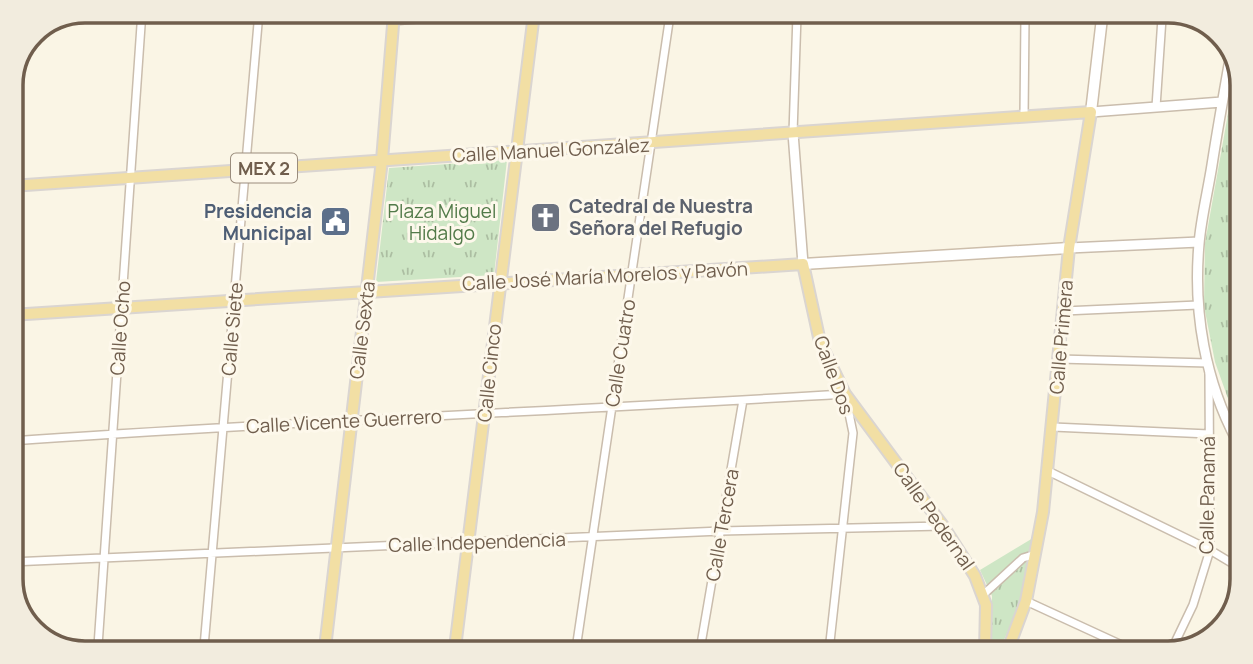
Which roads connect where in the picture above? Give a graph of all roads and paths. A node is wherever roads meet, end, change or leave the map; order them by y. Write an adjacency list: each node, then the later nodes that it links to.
1 (141, 23): 20 (street, Calle Ocho)
2 (258, 23): 19 (street, Calle Siete)
3 (393, 23): 18 (main road, Calle Sexta)
4 (533, 23): 17 (main road, Calle Cinco)
5 (669, 23): 16 (street, Calle Cuatro)
6 (797, 23): 15 (street, Calle Dos)
7 (1025, 23): 14 (street)
8 (1101, 23): 13 (main road, Calle Primera)
9 (1162, 23): 12 (street)
10 (1228, 69): 11 (street)
11 (1222, 102): 12 (street); 22 (street)
12 (1156, 107): 13 (street)
13 (1091, 112): 14 (main road, Calle Manuel González); 23 (main road, Calle Primera)
14 (1024, 117): 15 (main road, Calle Manuel González)
15 (793, 133): 16 (main road, Calle Manuel González); 24 (street, Calle Dos)
16 (652, 144): 17 (main road, Calle Manuel González); 25 (street, Calle Cuatro)
17 (517, 151): 18 (main road, Calle Manuel González / MEX 2); 26 (main road, Calle Cinco)
18 (382, 160): 19 (main road, Calle Manuel González / MEX 2); 27 (main road, Calle Sexta)
19 (244, 169): 20 (main road, Calle Manuel González / MEX 2); 28 (street, Calle Siete)
20 (131, 178): 21 (main road, Calle Manuel González / MEX 2); 30 (street, Calle Ocho)
21 (23, 185)
22 (1199, 243): 23 (street, Calle José María Morelos y Pavón); 29 (street)
23 (1069, 248): 24 (main road, Calle José María Morelos y Pavón); 31 (main road, Calle Primera)
24 (803, 264): 25 (main road, Calle José María Morelos y Pavón); 35 (main road, Calle Dos)
25 (632, 275): 26 (main road, Calle José María Morelos y Pavón); 37 (street, Calle Cuatro)
26 (499, 282): 27 (main road, Calle José María Morelos y Pavón); 38 (main road, Calle Cinco)
27 (367, 290): 28 (main road, Calle José María Morelos y Pavón); 39 (main road, Calle Sexta)
28 (235, 299): 30 (main road, Calle José María Morelos y Pavón); 42 (street, Calle Siete)
29 (1198, 305): 31 (street); 34 (street)
30 (121, 308): 32 (main road, Calle José María Morelos y Pavón); 43 (street, Calle Ocho)
31 (1064, 311): 33 (main road, Calle Primera)
32 (23, 314)
33 (1059, 359): 34 (street); 41 (main road, Calle Primera)
34 (1209, 368): 40 (street); 44 (street, Calle Panamá)
35 (845, 394): 36 (street, Calle Vicente Guerrero); 47 (main road, Calle Pedernal); 48 (street, Calle Dos)
36 (743, 400): 37 (street, Calle Vicente Guerrero); 49 (street, Calle Tercera)
37 (611, 409): 38 (street, Calle Vicente Guerrero); 50 (street, Calle Cuatro)
38 (484, 413): 39 (street, Calle Vicente Guerrero); 51 (main road, Calle Cinco)
39 (352, 420): 42 (street, Calle Vicente Guerrero); 52 (main road, Calle Sexta)
40 (1230, 426)
41 (1052, 427): 44 (street); 46 (main road, Calle Primera)
42 (223, 428): 43 (street, Calle Vicente Guerrero); 54 (street, Calle Siete)
43 (113, 434): 45 (street, Calle Vicente Guerrero); 56 (street, Calle Ocho)
44 (1209, 434): 53 (street, Calle Panamá)
45 (23, 440)
46 (1048, 471): 53 (street); 55 (main road, Calle Primera)
47 (943, 526): 48 (street, Calle Independencia); 59 (main road, Calle Pedernal)
48 (843, 528): 49 (street, Calle Independencia); 67 (street, Calle Dos)
49 (721, 530): 50 (street, Calle Independencia); 66 (street, Calle Tercera)
50 (592, 537): 51 (street, Calle Independencia); 65 (street, Calle Cuatro)
51 (468, 542): 52 (street, Calle Independencia); 64 (main road, Calle Cinco)
52 (336, 548): 54 (street, Calle Independencia); 63 (main road, Calle Sexta)
53 (1210, 550): 58 (street); 71 (street, Calle Panamá)
54 (213, 553): 56 (street, Calle Independencia); 62 (street, Calle Siete)
55 (1036, 554): 59 (street); 60 (main road, Calle Primera)
56 (104, 558): 57 (street, Calle Independencia); 61 (street, Calle Ocho)
57 (23, 561)
58 (1230, 562)
59 (984, 594): 68 (main road, Calle Pedernal)
60 (1026, 601): 69 (main road, Calle Primera); 70 (street)
61 (98, 641)
62 (205, 641)
63 (326, 641)
64 (456, 641)
65 (577, 641)
66 (702, 641)
67 (830, 641)
68 (985, 641)
69 (1011, 641)
70 (1113, 641)
71 (1176, 641)

